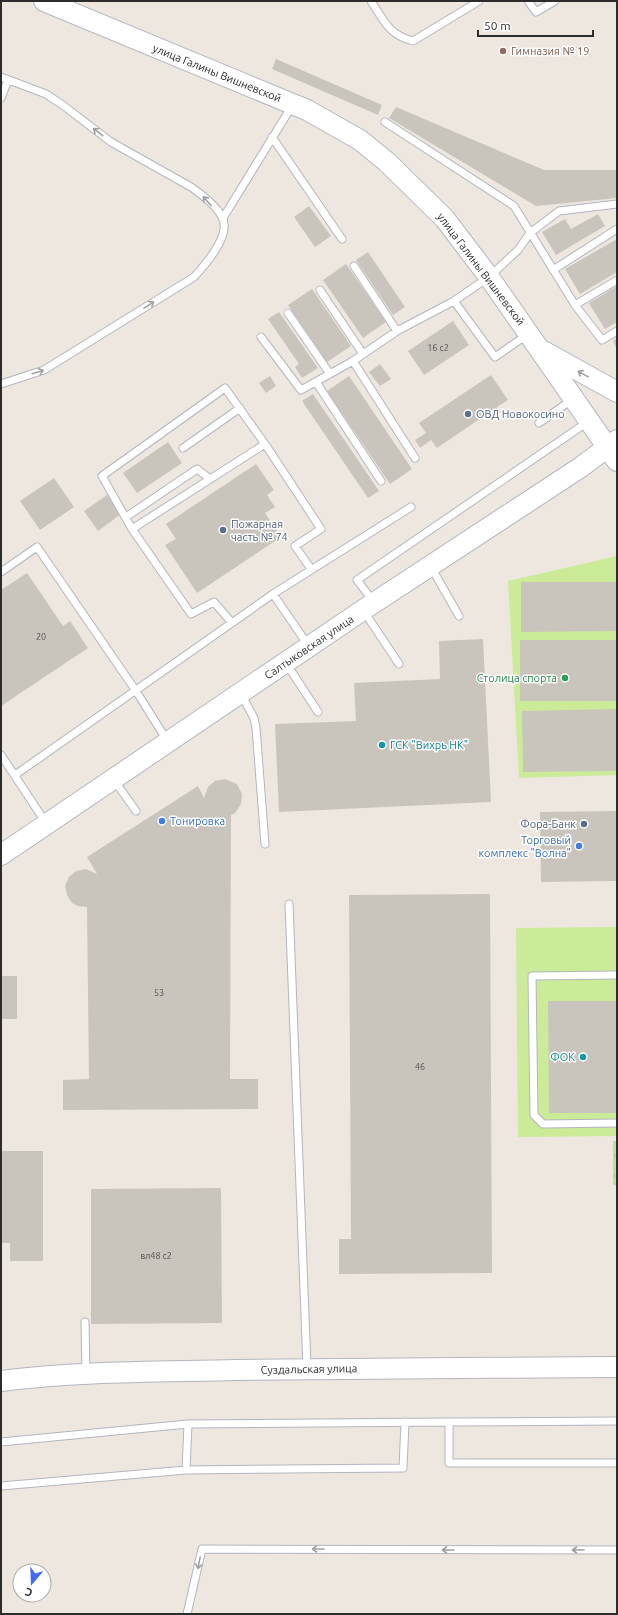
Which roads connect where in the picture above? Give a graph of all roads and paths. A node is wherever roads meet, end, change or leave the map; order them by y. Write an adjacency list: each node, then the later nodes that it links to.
1 (44, 1): 8 (street, улица Галины Вишневской)
2 (371, 1): 3 (lane)
3 (479, 1)
4 (528, 1): 5 (lane)
5 (555, 1)
6 (4, 78): 7 (lane); 12 (lane, one-way to 6)
7 (1, 98)
8 (293, 104): 10 (lane); 18 (street, улица Галины Вишневской)
9 (385, 122): 14 (lane)
10 (272, 137): 12 (lane); 15 (lane)
11 (617, 204): 14 (lane)
12 (223, 218): 32 (lane, one-way to 12)
13 (617, 229): 17 (lane)
14 (530, 233): 17 (lane); 18 (lane)
15 (342, 239)
16 (354, 266): 24 (lane)
17 (553, 270): 22 (lane)
18 (489, 278): 21 (lane); 27 (street, улица Галины Вишневской)
19 (617, 280): 22 (lane)
20 (320, 290): 28 (lane)
21 (454, 301): 24 (lane); 27 (lane)
22 (576, 305): 25 (lane)
23 (288, 313): 30 (lane)
24 (397, 331): 28 (lane)
25 (617, 331)
26 (261, 337): 31 (lane)
27 (534, 341): 33 (street, one-way to 27); 34 (street, улица Галины Вишневской)
28 (363, 354): 29 (lane)
29 (353, 361): 30 (lane); 41 (lane)
30 (330, 374): 31 (lane)
31 (316, 382): 43 (lane)
32 (1, 384)
33 (617, 392)
34 (574, 398): 36 (street, улица Галины Вишневской); 37 (lane)
35 (240, 408): 38 (lane); 39 (lane); 45 (lane)
36 (589, 421): 40 (street, улица Галины Вишневской); 51 (lane)
37 (539, 423)
38 (265, 444): 42 (lane); 48 (lane)
39 (183, 448)
40 (614, 449): 47 (street, Салтыковская улица)
41 (416, 458)
42 (210, 479): 45 (lane); 46 (lane)
43 (381, 481)
44 (411, 507): 48 (lane)
45 (126, 517): 46 (lane)
46 (132, 529): 53 (lane)
47 (431, 566): 51 (street, Салтыковская улица); 52 (lane)
48 (311, 570): 50 (lane)
49 (1, 572): 57 (lane)
50 (273, 594): 53 (lane); 54 (lane)
51 (368, 607): 54 (street, Салтыковская улица); 56 (lane)
52 (459, 616)
53 (232, 624): 57 (lane)
54 (309, 647): 55 (street, Салтыковская улица)
55 (285, 663): 58 (street, Салтыковская улица); 59 (lane)
56 (399, 664)
57 (136, 690): 60 (lane); 62 (lane)
58 (241, 694): 60 (street, Салтыковская улица); 66 (lane)
59 (318, 712)
60 (168, 743): 63 (street, Салтыковская улица)
61 (1, 755): 62 (lane)
62 (16, 775): 65 (lane)
63 (114, 780): 64 (lane); 65 (street, Салтыковская улица)
64 (136, 812)
65 (47, 825): 67 (street, Салтыковская улица)
66 (265, 844)
67 (1, 855)
68 (289, 904): 73 (lane)
69 (617, 975): 70 (lane)
70 (617, 1123)
71 (85, 1322): 74 (lane)
72 (617, 1367): 73 (street, Суздальская улица)
73 (307, 1369): 74 (street, Суздальская улица)
74 (86, 1373): 75 (street, Суздальская улица)
75 (1, 1381)
76 (617, 1421): 78 (lane)
77 (405, 1422): 78 (lane); 79 (lane); 82 (lane)
78 (449, 1422): 81 (lane)
79 (188, 1424): 80 (lane); 82 (lane)
80 (1, 1442)
81 (617, 1463)
82 (186, 1470): 83 (lane)
83 (1, 1486)
84 (617, 1550): 85 (lane, one-way to 85)
85 (187, 1614)

